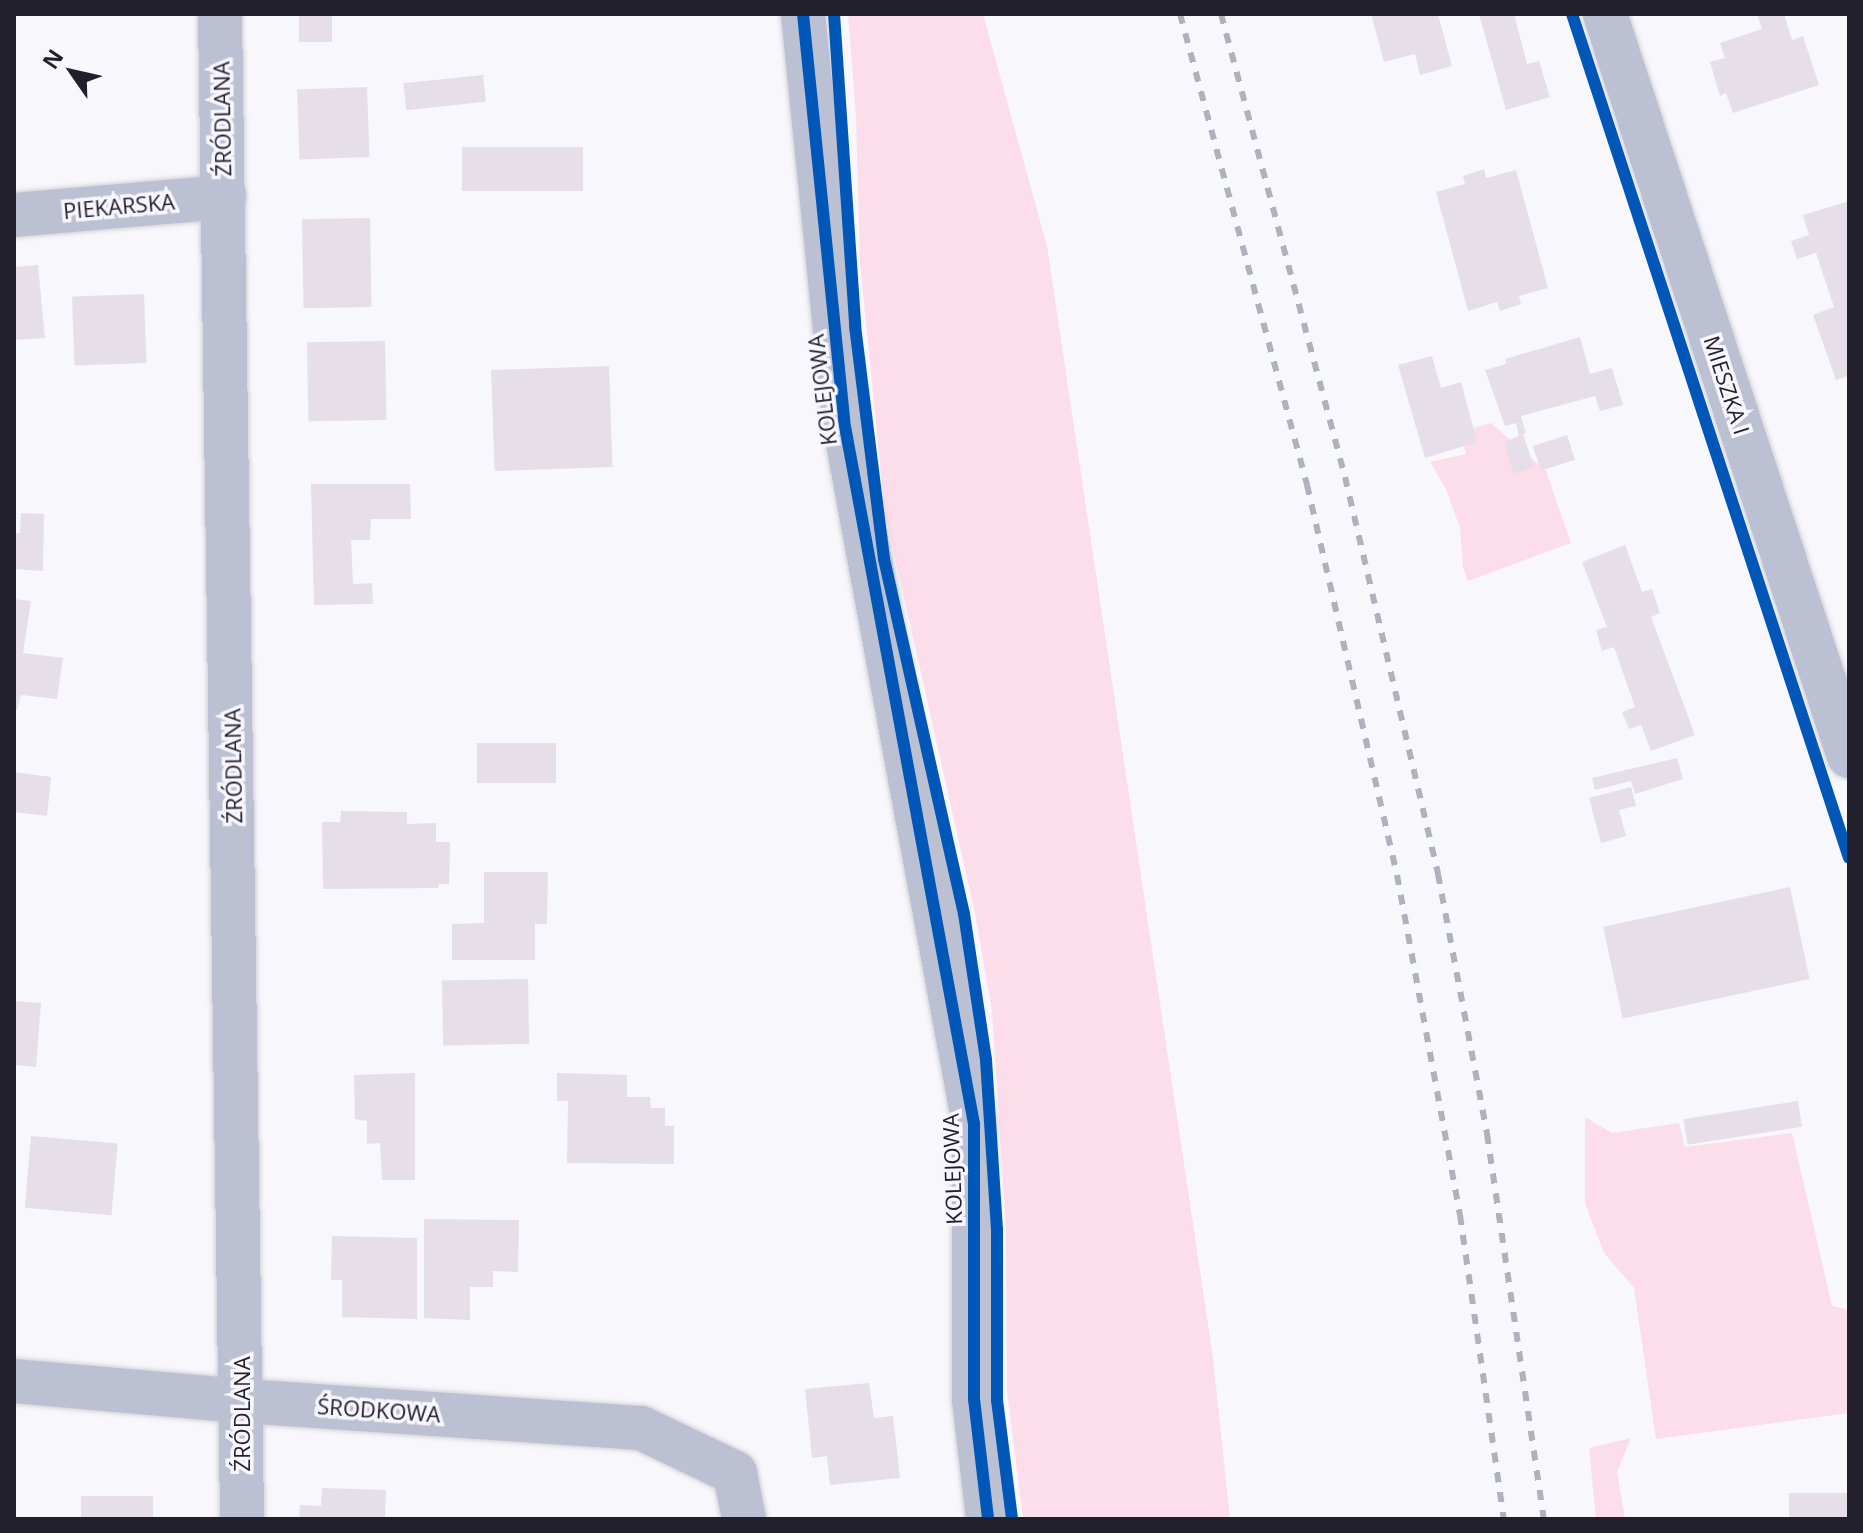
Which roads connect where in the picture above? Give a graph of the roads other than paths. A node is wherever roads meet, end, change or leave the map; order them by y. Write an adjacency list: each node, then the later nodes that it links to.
1 (220, 14): 4 (street, ŹRÓDLANA)
2 (803, 14): 11 (street, KOLEJOWA)
3 (1605, 14): 6 (street, MIESZKA I)
4 (224, 197): 5 (street, PIEKARSKA); 8 (street, ŹRÓDLANA)
5 (14, 215)
6 (1849, 756)
7 (14, 1381): 8 (street, ŚRODKOWA)
8 (243, 1401): 9 (street, ŹRÓDLANA); 10 (street, ŚRODKOWA)
9 (242, 1519)
10 (744, 1519)
11 (988, 1519)

